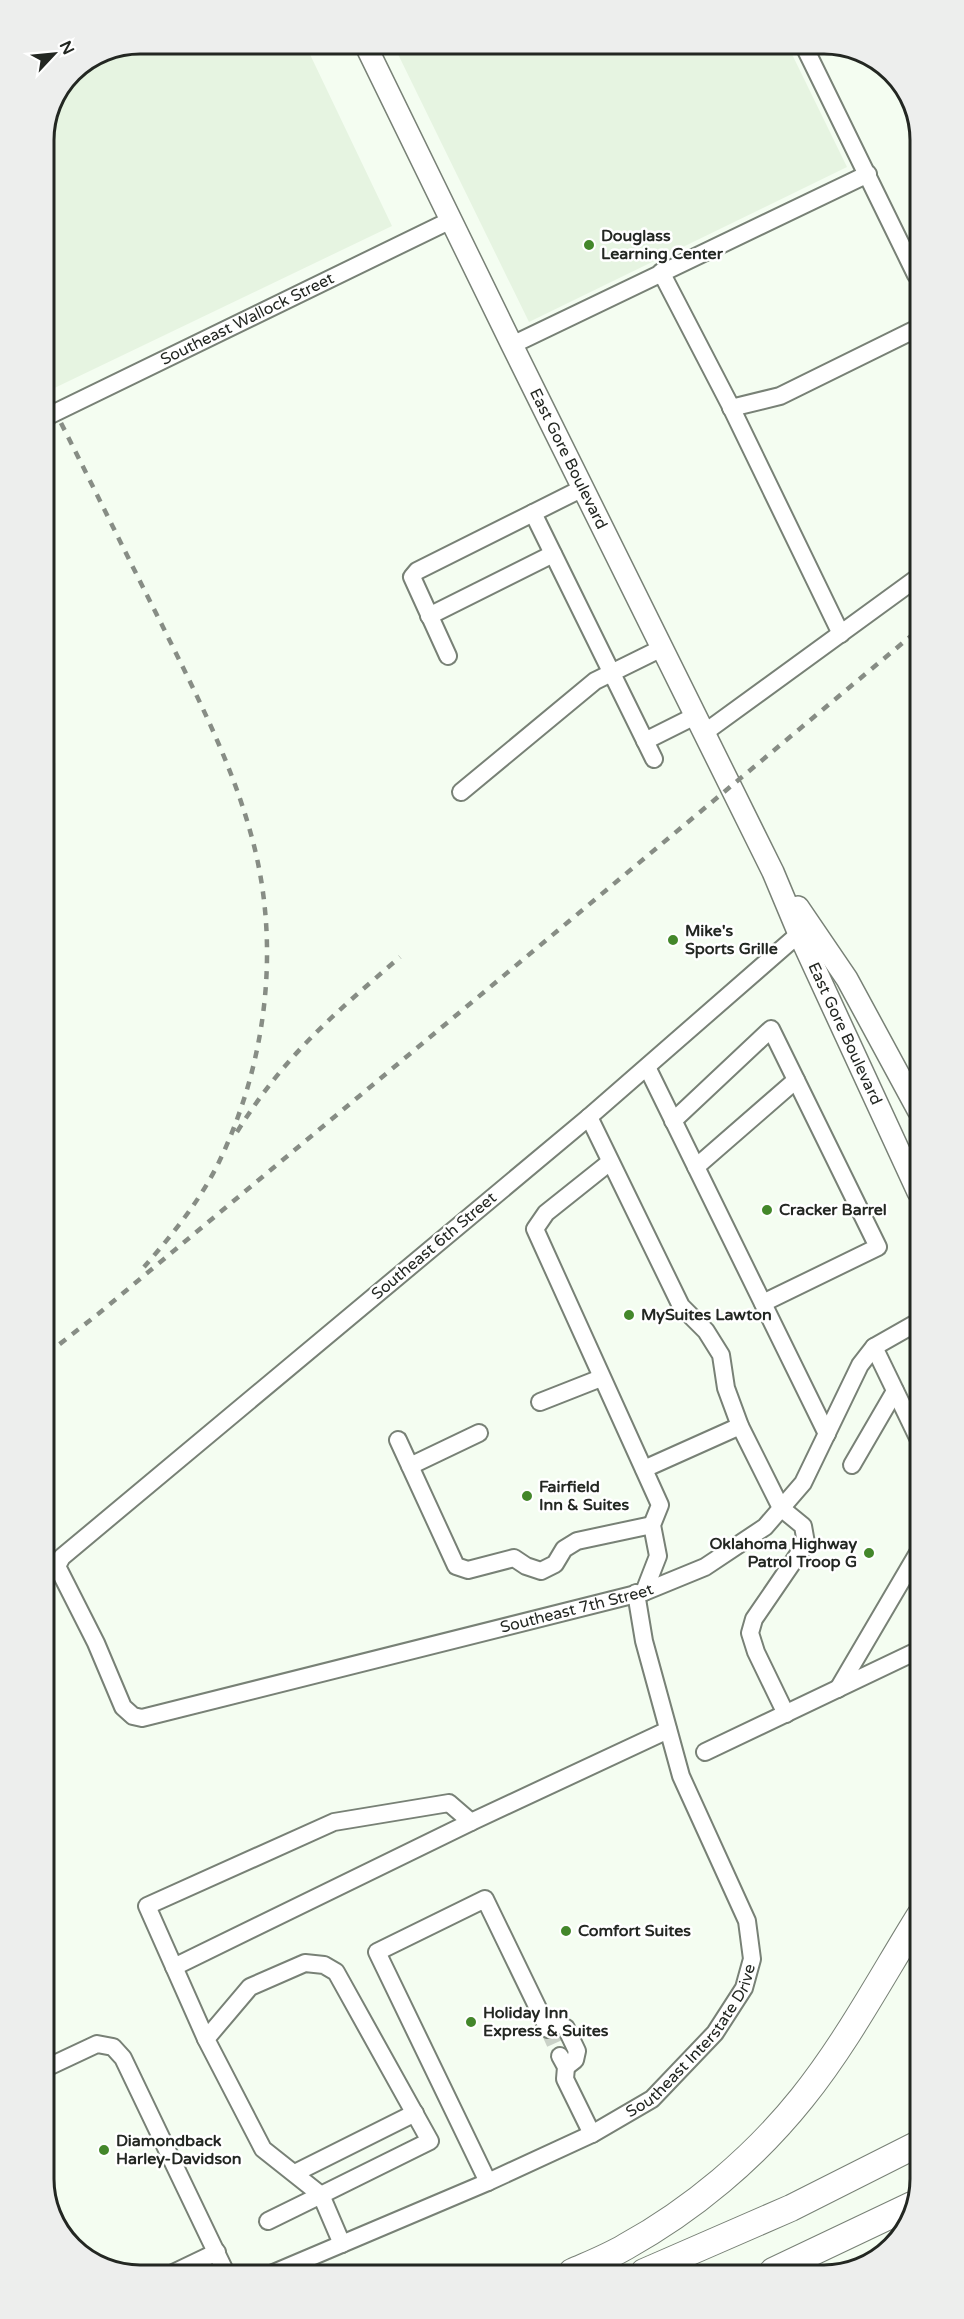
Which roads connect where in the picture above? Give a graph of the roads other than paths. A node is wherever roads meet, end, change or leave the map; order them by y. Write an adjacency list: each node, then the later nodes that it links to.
1 (370, 54): 4 (main road, East Gore Boulevard)
2 (808, 54): 3 (street)
3 (868, 174): 5 (street); 6 (street)
4 (451, 220): 8 (main road, East Gore Boulevard); 10 (street, Southeast Wallock Street)
5 (910, 262)
6 (661, 272): 8 (street); 9 (street)
7 (910, 332): 9 (street)
8 (512, 345): 11 (main road, East Gore Boulevard)
9 (731, 408): 16 (street)
10 (54, 413)
11 (583, 488): 12 (street); 17 (main road, East Gore Boulevard)
12 (533, 513): 13 (street); 15 (street)
13 (554, 554): 15 (street); 19 (street)
14 (910, 583): 16 (street)
15 (429, 616): 18 (street)
16 (841, 634): 20 (street)
17 (662, 648): 19 (street); 20 (main road, East Gore Boulevard)
18 (448, 656)
19 (611, 672): 21 (street); 23 (street)
20 (700, 725): 21 (street); 24 (main road, East Gore Boulevard)
21 (645, 741): 22 (street)
22 (654, 759)
23 (461, 792)
24 (805, 929): 25 (street, Southeast 6th Street); 27 (main road, East Gore Boulevard); 32 (main road, East Gore Boulevard)
25 (647, 1067): 28 (street, Southeast 6th Street); 29 (street)
26 (796, 1080): 29 (street); 31 (street); 33 (street)
27 (910, 1095)
28 (589, 1117): 30 (street); 53 (street, Southeast 6th Street)
29 (673, 1121): 31 (street)
30 (610, 1162): 36 (street); 40 (street)
31 (696, 1167): 33 (street)
32 (910, 1173)
33 (763, 1303): 42 (street)
34 (910, 1327): 35 (street, Southeast 7th Street)
35 (874, 1347): 37 (street); 42 (street, Southeast 7th Street)
36 (602, 1378): 38 (street); 46 (street)
37 (895, 1390): 39 (street); 44 (street)
38 (540, 1402)
39 (910, 1421)
40 (740, 1426): 46 (street); 47 (street)
41 (479, 1433): 45 (street)
42 (827, 1434): 47 (street, Southeast 7th Street)
43 (398, 1440): 45 (street)
44 (852, 1465)
45 (410, 1466): 48 (street)
46 (644, 1469): 48 (street)
47 (781, 1508): 50 (street, Southeast 7th Street); 54 (street)
48 (652, 1524): 50 (street)
49 (910, 1566): 52 (street)
50 (640, 1592): 53 (street, Southeast 7th Street); 55 (street, Southeast Interstate Drive)
51 (910, 1654): 52 (street)
52 (838, 1689): 54 (street)
53 (123, 1707)
54 (786, 1714): 56 (street)
55 (668, 1730): 57 (street); 63 (street, Southeast Interstate Drive)
56 (705, 1752)
57 (471, 1822): 59 (street); 59 (street)
58 (910, 1931): 75 (highway)
59 (174, 1967): 60 (street)
60 (206, 2039): 62 (street); 65 (street)
61 (54, 2064): 71 (street)
62 (415, 2113): 65 (street); 67 (street)
63 (592, 2133): 66 (street, Southeast Interstate Drive); 66 (street)
64 (910, 2148): 76 (highway)
65 (295, 2173): 67 (street)
66 (488, 2182): 70 (street, Southeast Interstate Drive)
67 (321, 2195): 69 (street); 70 (street)
68 (904, 2209): 77 (highway)
69 (268, 2221)
70 (342, 2244): 74 (street, Southeast Interstate Drive)
71 (217, 2252): 72 (street); 73 (street)
72 (190, 2265)
73 (223, 2265)
74 (292, 2265)
75 (587, 2265)
76 (660, 2265)
77 (786, 2265)

